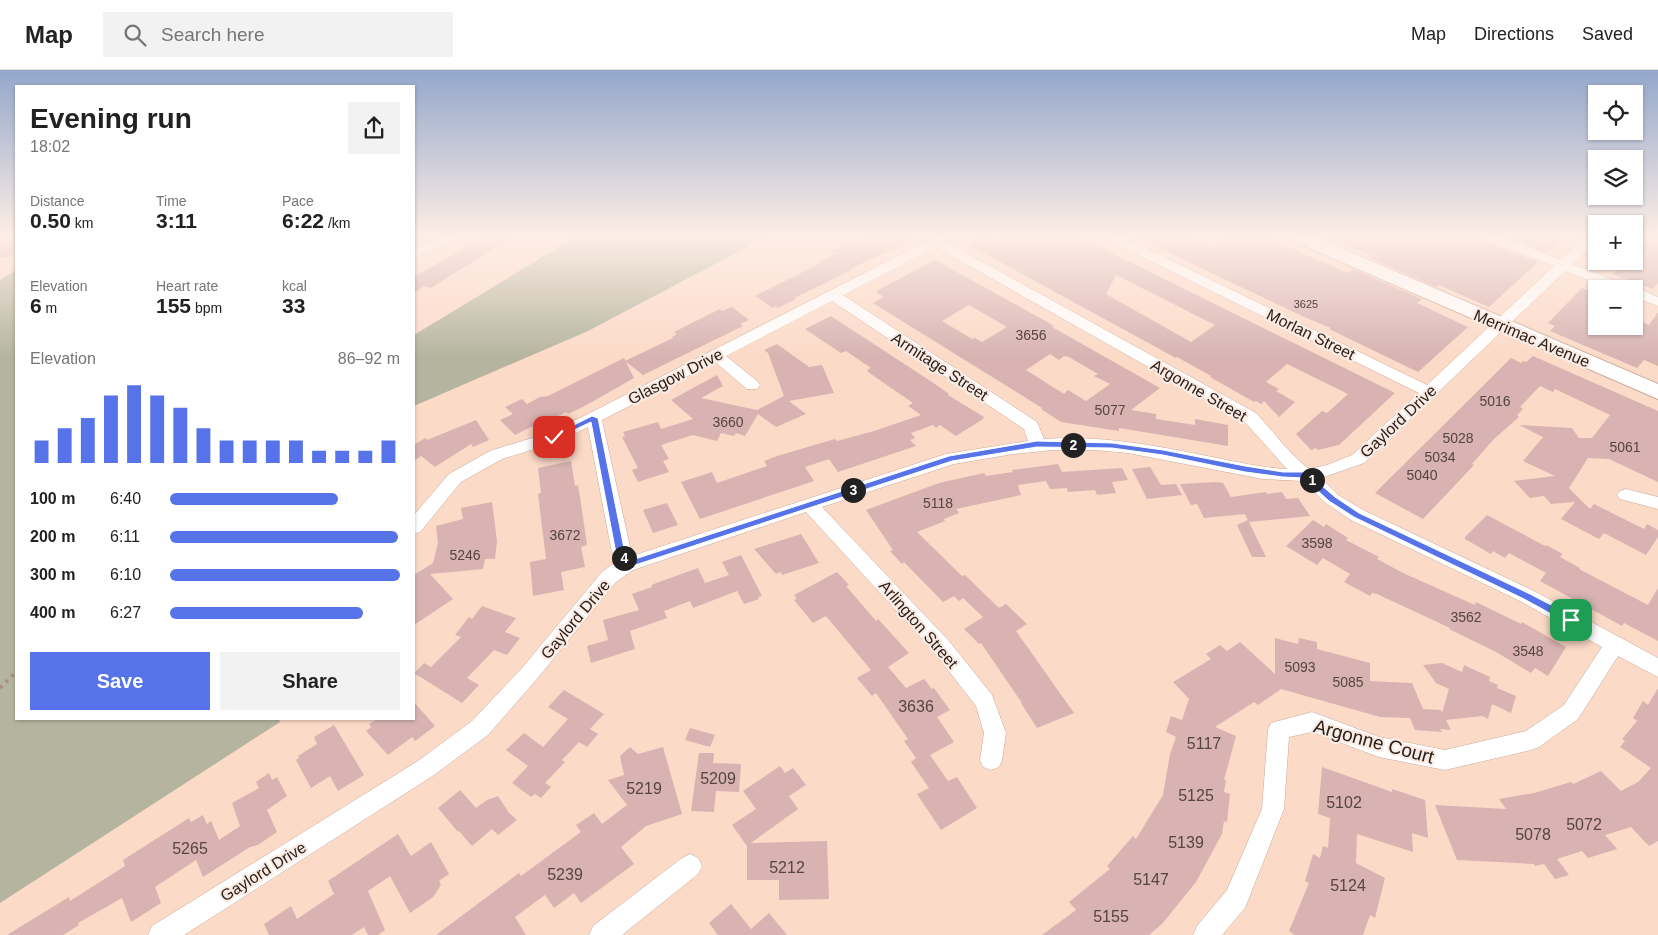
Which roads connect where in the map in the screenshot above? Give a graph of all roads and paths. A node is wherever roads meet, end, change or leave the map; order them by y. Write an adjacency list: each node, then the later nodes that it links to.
1 (871, 276): 6 (street, Glasgow Drive)
2 (1006, 276): 16 (street, Argonne Street)
3 (1194, 276): 12 (street, Morlan Street)
4 (1391, 276): 9 (street, Merrimac Avenue)
5 (1552, 276): 9 (street, Gaylord Drive)
6 (834, 296): 10 (street, Glasgow Drive); 15 (street, Armitage Street)
7 (1643, 296): 8 (street)
8 (1658, 302)
9 (1501, 324): 12 (street, Gaylord Drive); 13 (street, Merrimac Avenue)
10 (716, 355): 11 (street); 14 (street, Glasgow Drive)
11 (752, 385)
12 (1430, 392): 16 (street, Gaylord Drive)
13 (1658, 392)
14 (594, 418): 20 (street, Glasgow Drive); 21 (street)
15 (1037, 444): 16 (street, Gaylord Drive); 19 (street, Gaylord Drive)
16 (1306, 475): 22 (street, Argonne Street)
17 (1626, 495): 18 (street)
18 (1658, 503)
19 (809, 504): 21 (street, Gaylord Drive); 26 (street, Arlington Street)
20 (415, 526)
21 (626, 565): 28 (street, Gaylord Drive)
22 (1615, 644): 23 (street, Argonne Street); 30 (street, Argonne Court)
23 (1658, 668)
24 (15, 673): 25 (path)
25 (0, 688)
26 (991, 760)
27 (690, 866): 29 (street)
28 (176, 931)
29 (602, 935)
30 (1206, 935)

